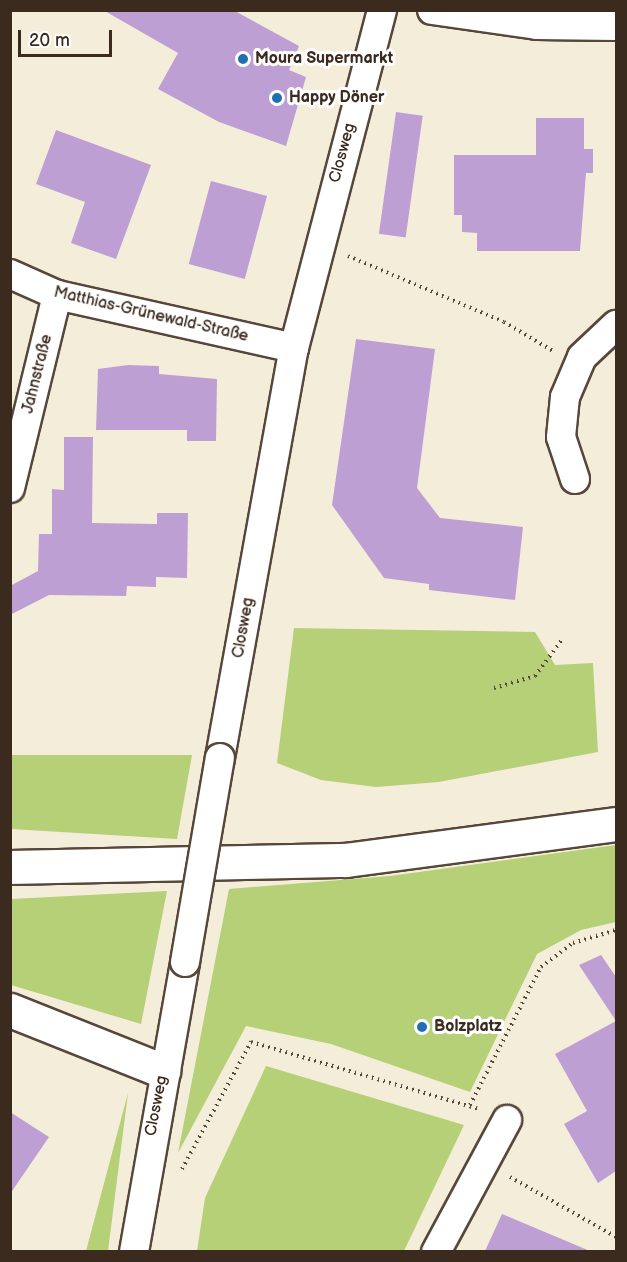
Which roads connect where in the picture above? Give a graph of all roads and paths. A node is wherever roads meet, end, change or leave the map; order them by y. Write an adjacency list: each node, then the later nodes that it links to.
1 (381, 10): 4 (street, Closweg)
2 (432, 10): 3 (street)
3 (616, 26)
4 (319, 244): 8 (street, Closweg); 9 (path)
5 (10, 274): 6 (street, Matthias-Grünewald-Straße)
6 (57, 295): 8 (street, Matthias-Grünewald-Straße); 11 (street, Jahnstraße)
7 (616, 325): 9 (street)
8 (294, 348): 18 (street, Closweg, bridge)
9 (576, 367): 10 (street)
10 (575, 479)
11 (10, 488)
12 (561, 641): 13 (path)
13 (495, 688)
14 (616, 824): 15 (main road)
15 (10, 867)
16 (616, 930): 19 (path)
17 (10, 1010): 18 (main road)
18 (163, 1071): 22 (street, Closweg)
19 (470, 1105): 20 (path); 22 (path)
20 (507, 1119): 21 (street)
21 (488, 1164): 23 (path); 25 (street)
22 (143, 1177): 24 (street, Closweg)
23 (616, 1237)
24 (134, 1251)
25 (436, 1251)

